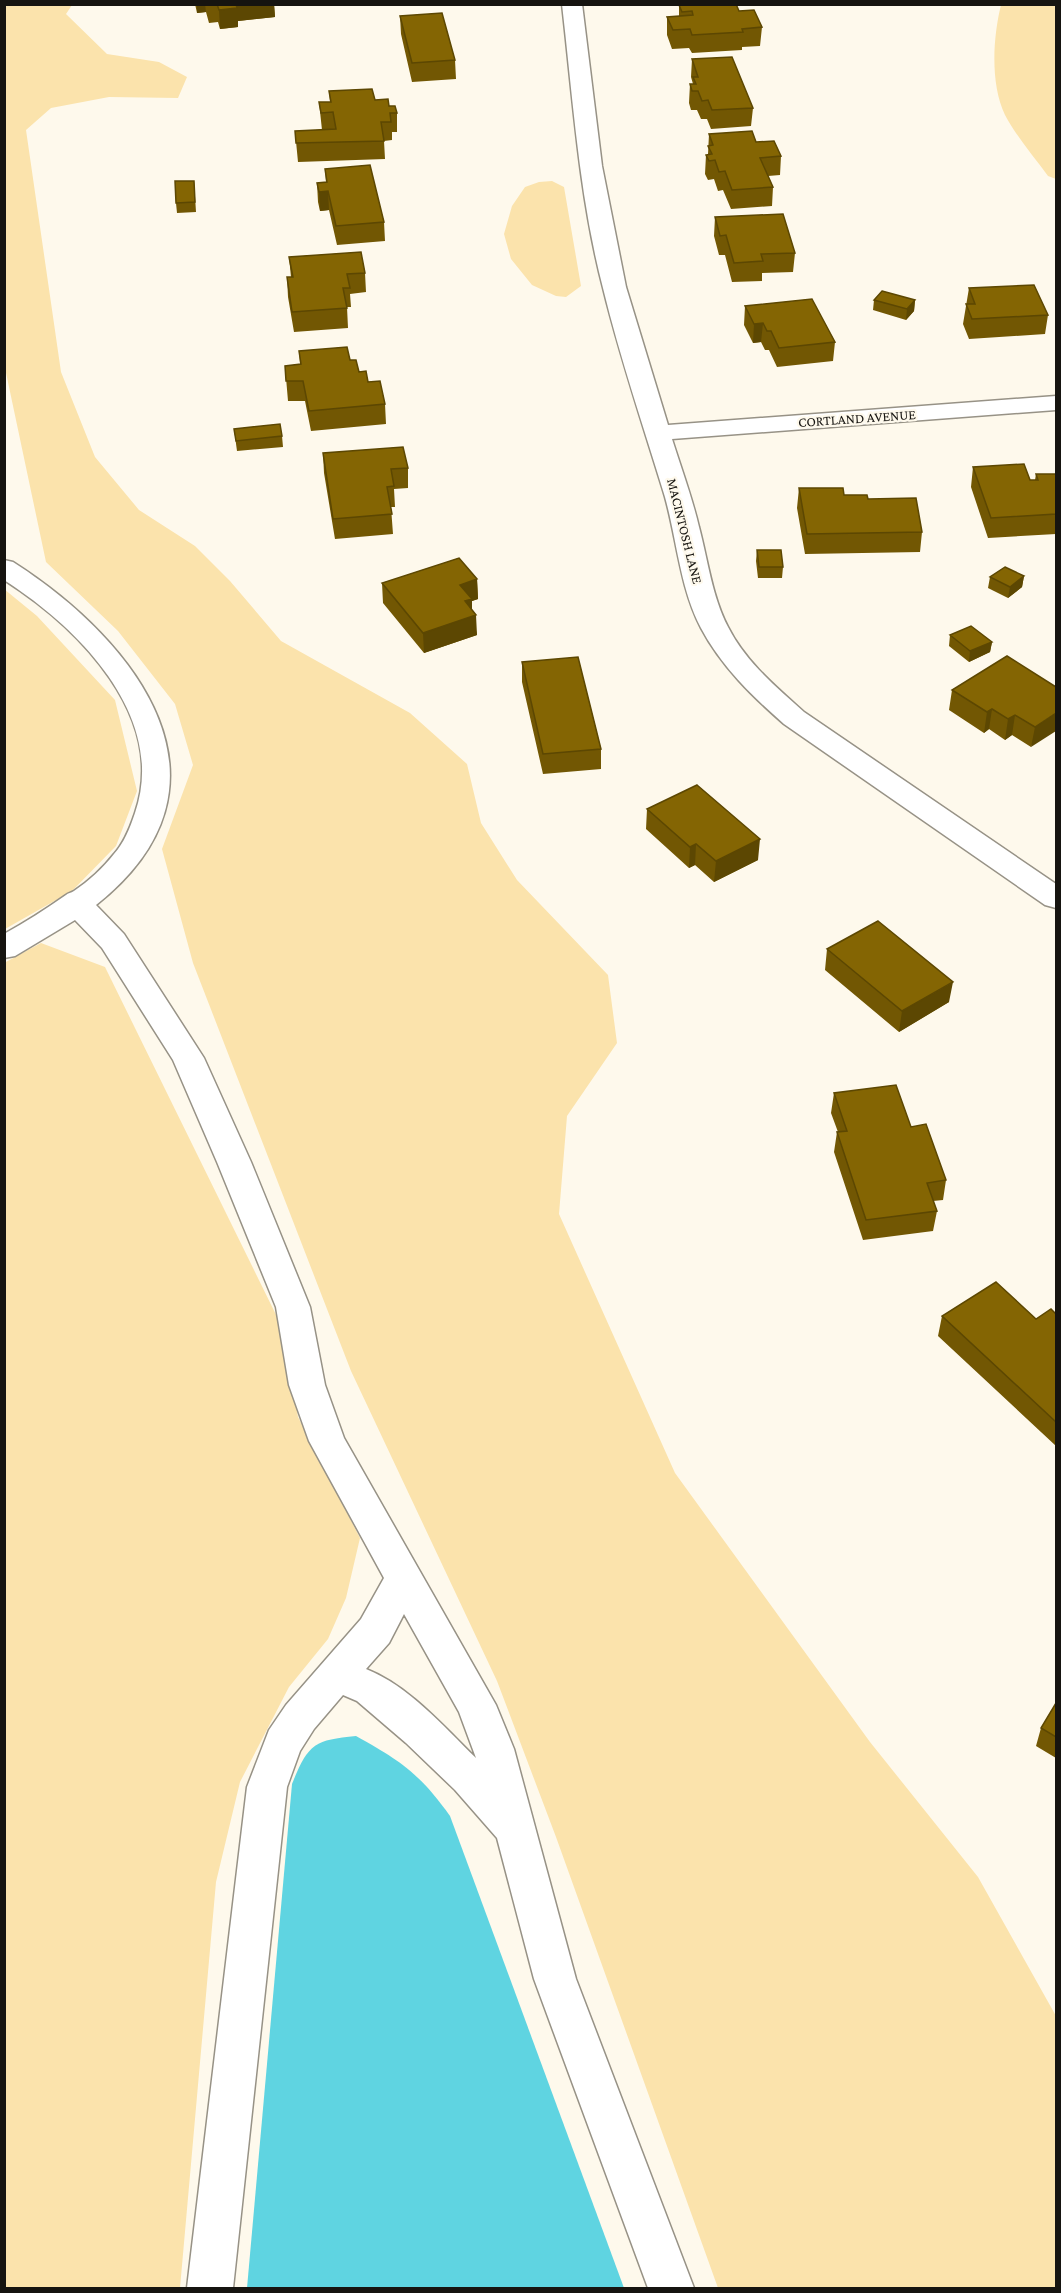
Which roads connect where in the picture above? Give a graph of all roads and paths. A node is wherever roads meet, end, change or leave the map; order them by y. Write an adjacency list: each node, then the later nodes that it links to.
1 (572, 4): 3 (street, MACINTOSH LANE)
2 (1056, 403): 3 (street, CORTLAND AVENUE)
3 (658, 434): 5 (street, MACINTOSH LANE)
4 (4, 568): 6 (street)
5 (1056, 898)
6 (76, 903): 7 (street); 8 (street)
7 (4, 948)
8 (404, 1578): 9 (street); 10 (street)
9 (337, 1675): 10 (street); 11 (street)
10 (514, 1830): 12 (street)
11 (210, 2289)
12 (671, 2289)

